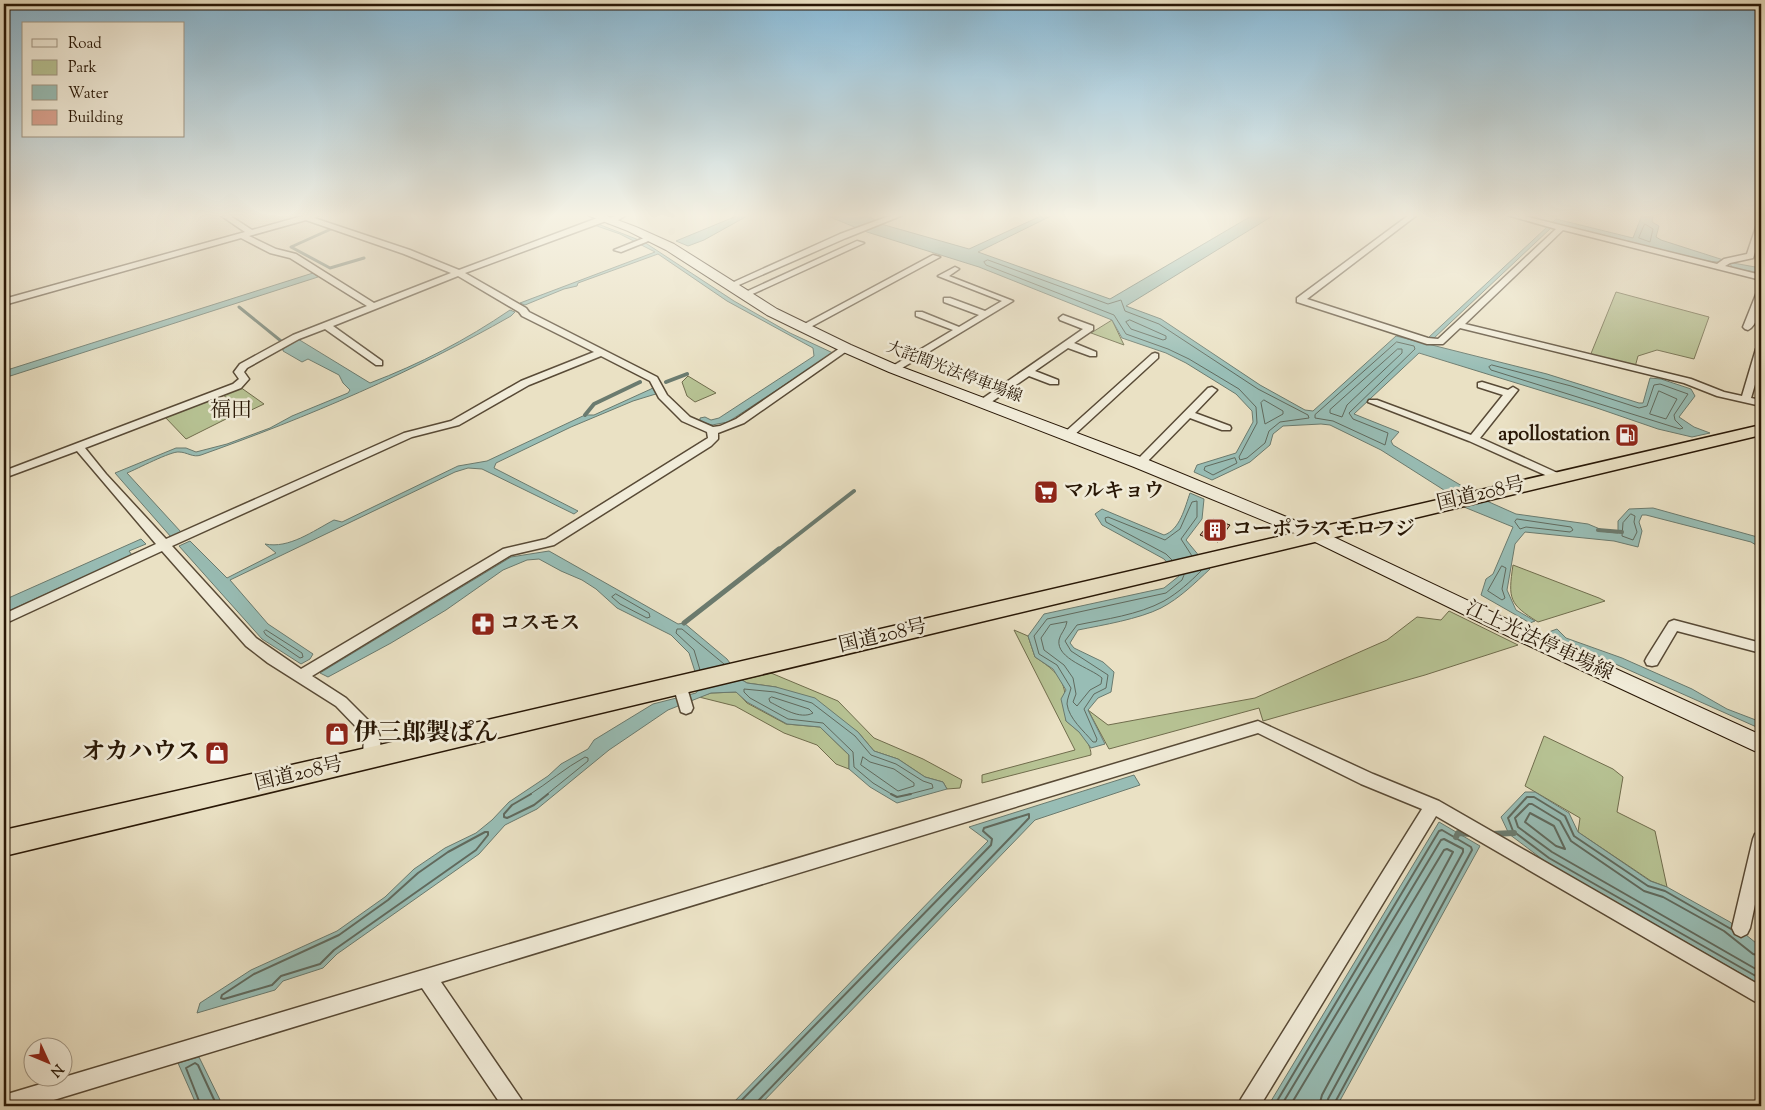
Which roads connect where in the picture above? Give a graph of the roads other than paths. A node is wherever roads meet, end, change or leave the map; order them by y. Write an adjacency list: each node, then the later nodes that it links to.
1 (131, 267): 19 (street)
2 (310, 267): 20 (street)
3 (444, 267): 13 (street)
4 (476, 267): 13 (street)
5 (700, 267): 15 (main road, 大詫間光法停車場線)
6 (774, 267): 15 (street)
7 (806, 267): 17 (street)
8 (918, 267): 27 (street)
9 (1345, 267): 25 (street)
10 (1520, 267): 25 (street)
11 (1731, 267): 14 (street)
12 (955, 269): 22 (street)
13 (459, 273): 20 (street); 32 (street)
14 (1761, 277)
15 (729, 286): 17 (main road, 大詫間光法停車場線)
16 (1761, 292): 26 (street)
17 (743, 295): 27 (main road, 大詫間光法停車場線)
18 (947, 300): 22 (street)
19 (4, 302)
20 (374, 307): 24 (street)
21 (919, 314): 28 (street)
22 (986, 315): 28 (street)
23 (1063, 318): 29 (street)
24 (326, 325): 35 (street); 51 (street)
25 (1459, 325): 41 (street)
26 (1748, 327)
27 (802, 328): 30 (main road, 大詫間光法停車場線)
28 (960, 330): 36 (street)
29 (1067, 344): 33 (street); 37 (street)
30 (846, 348): 36 (main road, 大詫間光法停車場線); 47 (street)
31 (1761, 350): 41 (street)
32 (603, 352): 47 (street); 56 (street)
33 (1092, 354)
34 (1155, 356): 49 (street)
35 (379, 363)
36 (894, 369): 43 (main road, 大詫間光法停車場線)
37 (1028, 372): 38 (street); 43 (street)
38 (1054, 382)
39 (1482, 385): 50 (street)
40 (1212, 390): 45 (street)
41 (1746, 399): 44 (street)
42 (1373, 402): 50 (street)
43 (983, 403): 49 (main road, 大詫間光法停車場線)
44 (1761, 403)
45 (1188, 414): 46 (street); 52 (street)
46 (1226, 428)
47 (712, 430): 60 (street)
48 (1761, 430): 54 (highway, 国道208号)
49 (1068, 435): 52 (main road, 大詫間光法停車場線)
50 (1473, 439): 54 (street)
51 (79, 447): 53 (street); 56 (street)
52 (1140, 463): 55 (main road, 大詫間光法停車場線)
53 (4, 475)
54 (1558, 477): 55 (highway, 国道208号)
55 (1317, 536): 61 (main road, 江上光法停車場線); 62 (highway, 国道208号)
56 (165, 546): 57 (street); 60 (street)
57 (4, 619)
58 (1761, 648): 59 (street)
59 (1652, 661)
60 (301, 676): 62 (street)
61 (1761, 745)
62 (371, 758): 65 (highway, 国道208号)
63 (1433, 806): 67 (street); 68 (street); 71 (street)
64 (1761, 839): 66 (street)
65 (4, 843)
66 (1741, 928)
67 (426, 978): 69 (street); 70 (street)
68 (1761, 996)
69 (4, 1105)
70 (514, 1106)
71 (1248, 1106)

